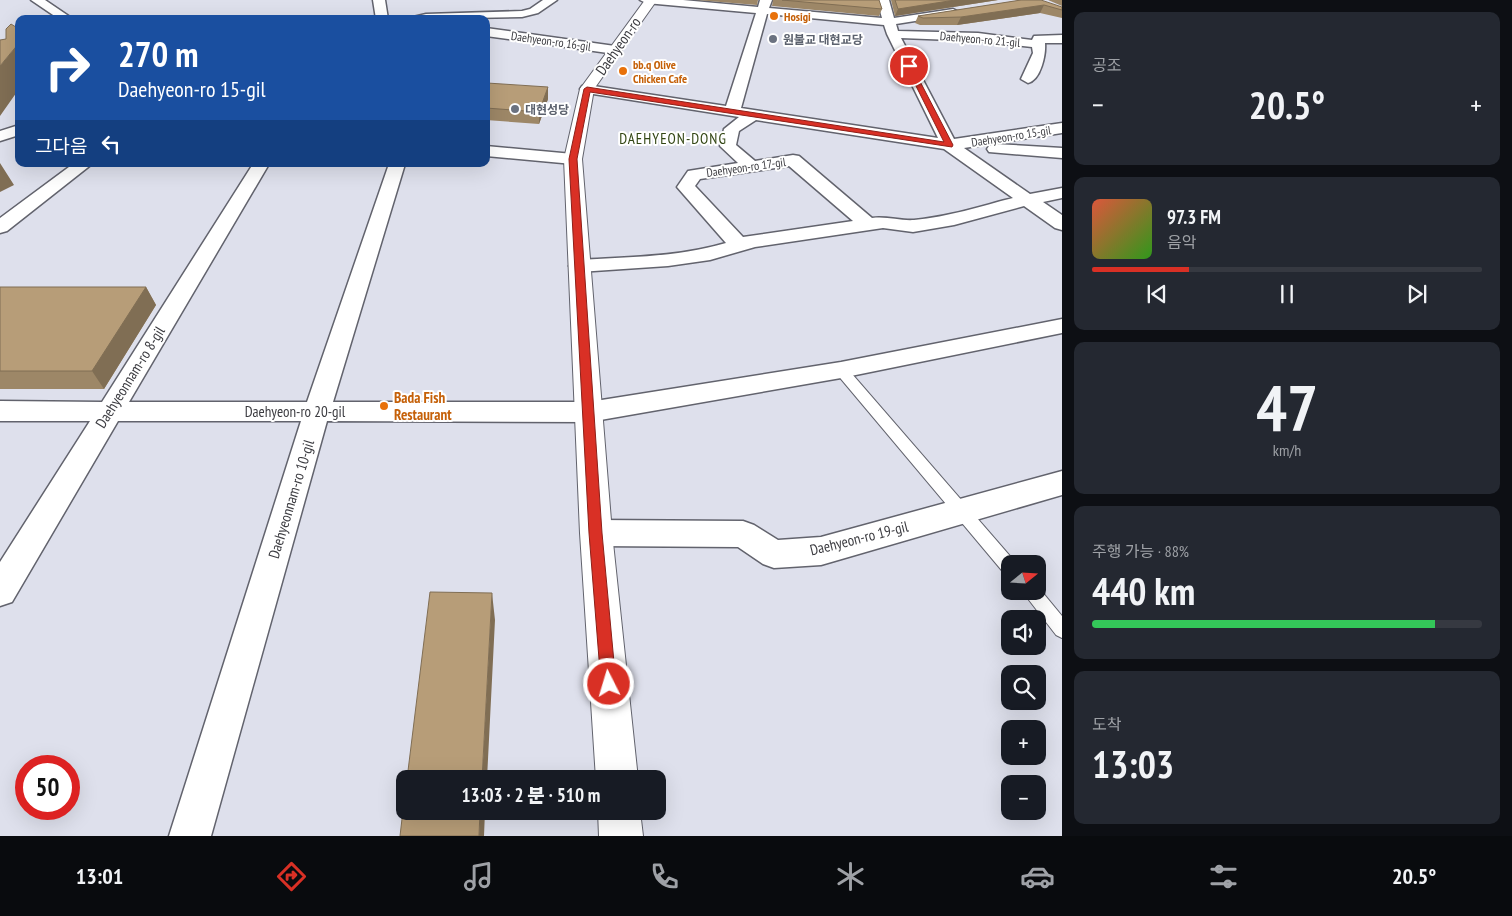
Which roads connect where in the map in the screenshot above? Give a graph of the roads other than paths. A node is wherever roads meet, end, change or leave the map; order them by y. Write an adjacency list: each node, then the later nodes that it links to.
1 (37, 0): 10 (street)
2 (379, 0): 11 (street)
3 (551, 0): 14 (street, Daehyeon-ro 16-gil)
4 (649, 0): 8 (street); 19 (main road, Daehyeon-ro)
5 (882, 0): 15 (street)
6 (435, 4): 12 (street)
7 (473, 4): 13 (street)
8 (765, 5): 15 (street); 22 (street)
9 (966, 10): 15 (street)
10 (61, 15)
11 (382, 15)
12 (424, 15)
13 (455, 15)
14 (488, 15)
15 (891, 28): 18 (street, Daehyeon-ro 21-gil); 29 (street)
16 (492, 33): 19 (street, Daehyeon-ro 16-gil)
17 (1062, 39): 18 (street)
18 (1038, 44): 20 (street)
19 (615, 50): 21 (main road, Daehyeon-ro)
20 (1028, 79)
21 (587, 89): 22 (street, Daehyeon-ro 15-gil); 32 (main road, Daehyeon-ro)
22 (732, 112): 23 (street, Daehyeon-ro 15-gil)
23 (753, 115): 29 (street, Daehyeon-ro 15-gil); 33 (street)
24 (1062, 128): 26 (street, Daehyeon-ro 15-gil)
25 (15, 131): 28 (street)
26 (1043, 131): 27 (street); 29 (street, Daehyeon-ro 15-gil)
27 (1062, 133)
28 (0, 136)
29 (949, 145): 31 (street); 38 (street)
30 (490, 151): 32 (street)
31 (1062, 154)
32 (573, 159): 43 (main road, Daehyeon-ro)
33 (751, 166): 39 (street, Daehyeon-ro 17-gil); 42 (street, Daehyeon-ro 17-gil)
34 (80, 167): 41 (street)
35 (259, 167): 48 (street, Daehyeonnam-ro 8-gil)
36 (396, 167): 49 (street, Daehyeonnam-ro 10-gil)
37 (1062, 193): 38 (street)
38 (1026, 200): 39 (street); 40 (street)
39 (868, 224): 42 (street)
40 (1062, 224)
41 (0, 227)
42 (739, 245): 43 (street)
43 (579, 266): 50 (main road, Daehyeon-ro)
44 (1052, 329): 45 (street); 46 (street)
45 (1062, 347)
46 (841, 370): 50 (street); 52 (lane)
47 (0, 411): 48 (street, Daehyeon-ro 20-gil)
48 (108, 411): 49 (street, Daehyeon-ro 20-gil); 55 (street, Daehyeonnam-ro 8-gil)
49 (316, 412): 50 (street, Daehyeon-ro 20-gil); 60 (street, Daehyeonnam-ro 10-gil)
50 (589, 412): 53 (main road, Daehyeon-ro)
51 (1062, 483): 52 (street, Daehyeon-ro 19-gil)
52 (962, 511): 53 (street, Daehyeon-ro 19-gil); 54 (lane)
53 (596, 533): 58 (main road, Daehyeon-ro)
54 (1001, 557)
55 (0, 591)
56 (1038, 600): 57 (lane)
57 (1062, 629)
58 (616, 770)
59 (620, 820): 61 (main road)
60 (190, 836)
61 (622, 836)

